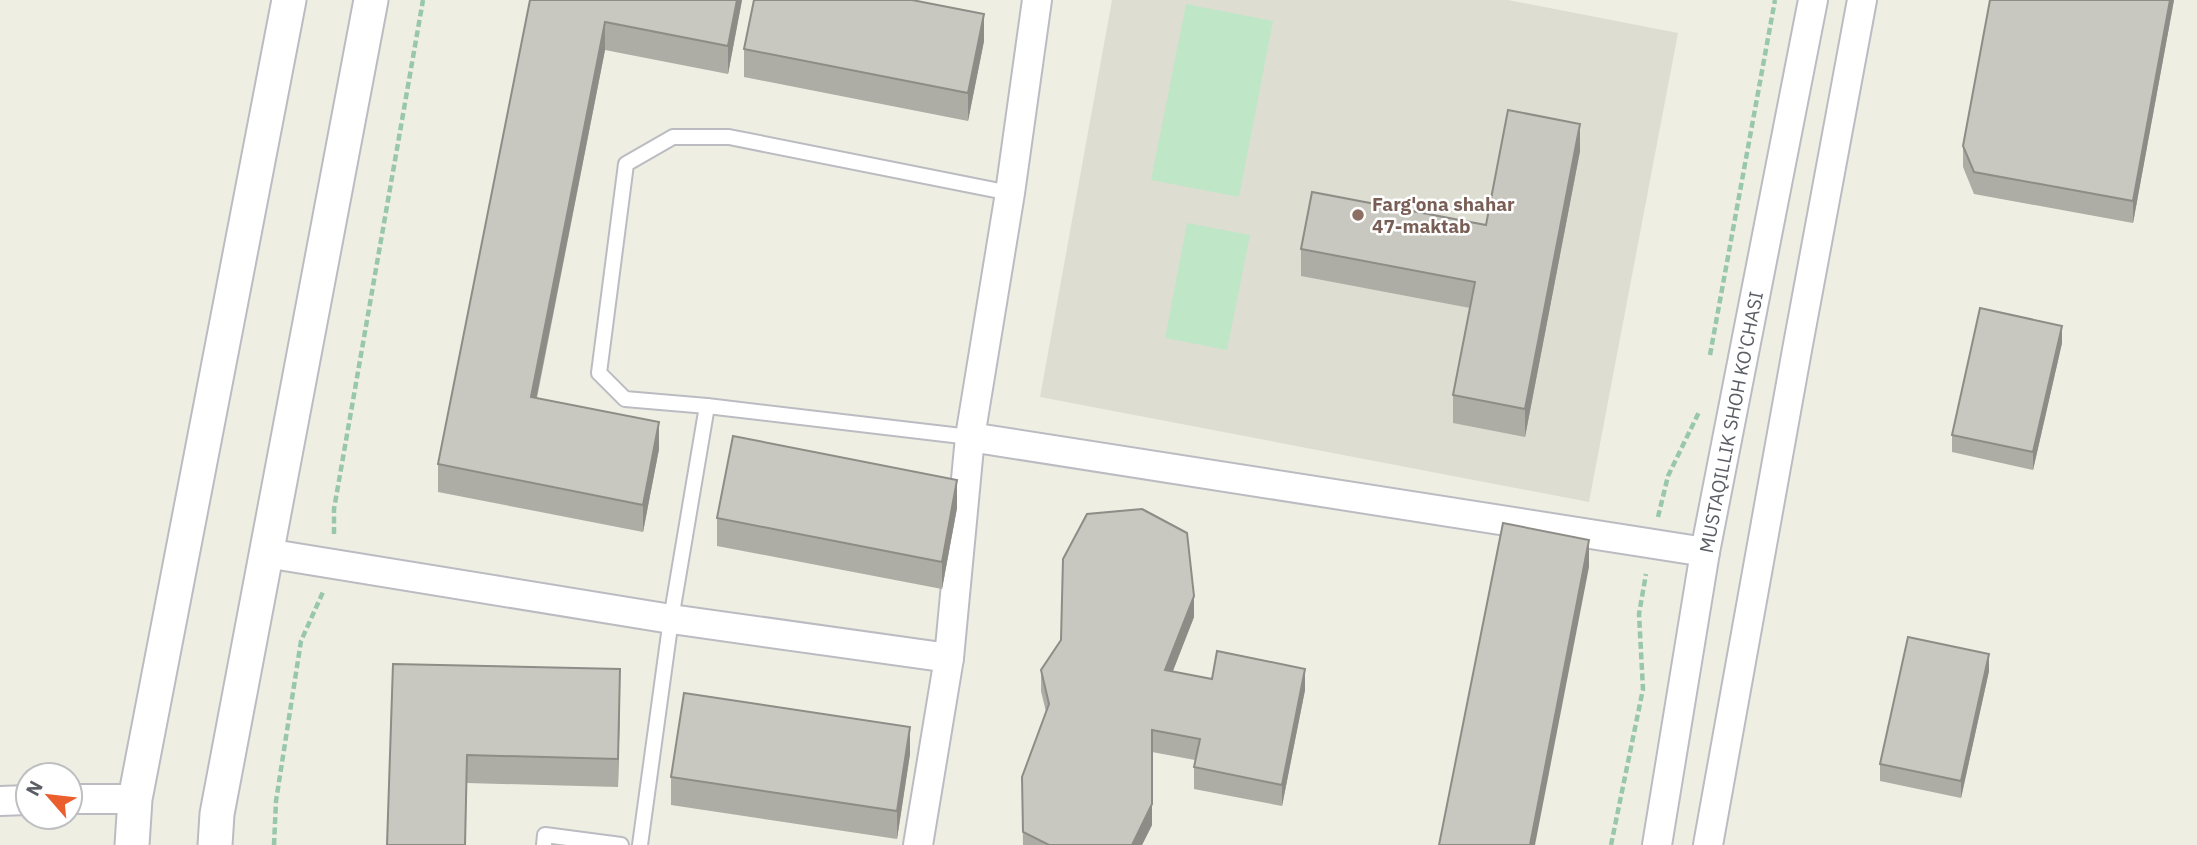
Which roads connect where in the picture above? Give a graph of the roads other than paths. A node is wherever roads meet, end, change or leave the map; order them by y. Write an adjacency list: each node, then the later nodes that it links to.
1 (289, 0): 14 (street)
2 (370, 0): 10 (street)
3 (1037, 0): 6 (street)
4 (1813, 0): 9 (street, MUSTAQILLIK SHOH KO'CHASI)
5 (1863, 0): 22 (street)
6 (1010, 193): 7 (lane); 8 (street)
7 (707, 406): 8 (lane); 11 (lane)
8 (970, 437): 9 (street); 12 (street)
9 (1705, 552): 21 (street, MUSTAQILLIK SHOH KO'CHASI)
10 (266, 553): 11 (street); 16 (street)
11 (671, 619): 12 (street); 19 (lane)
12 (949, 658): 20 (street)
13 (84, 799): 14 (street)
14 (135, 799): 15 (street)
15 (132, 845)
16 (215, 845)
17 (544, 845): 18 (lane)
18 (621, 845)
19 (640, 845)
20 (918, 845)
21 (1657, 845)
22 (1707, 845)

